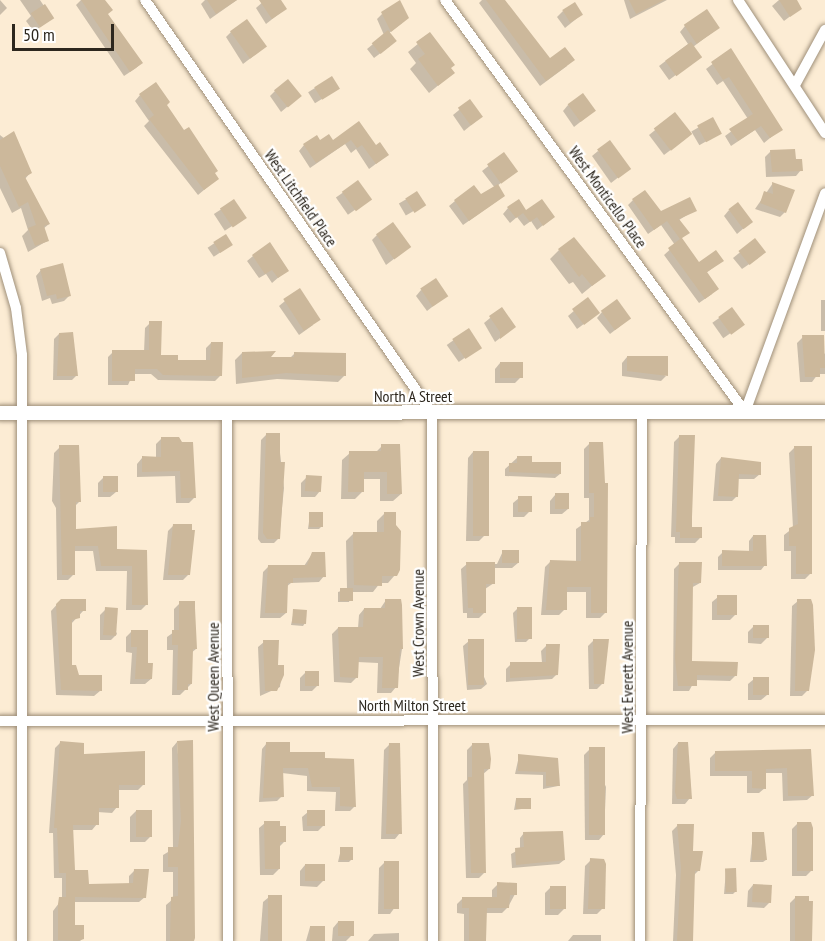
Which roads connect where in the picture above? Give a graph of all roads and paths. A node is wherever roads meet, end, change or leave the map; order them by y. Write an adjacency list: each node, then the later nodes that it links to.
1 (145, 0): 15 (street, West Litchfield Place)
2 (445, 0): 10 (street, West Monticello Place)
3 (738, 0): 5 (street)
4 (825, 30): 5 (street)
5 (795, 85): 6 (street)
6 (825, 133)
7 (825, 193): 10 (street)
8 (0, 253): 13 (street)
9 (642, 412): 10 (street, North A Street); 15 (street, North A Street); 18 (street, West Everett Avenue)
10 (746, 412): 11 (street, North A Street)
11 (825, 412)
12 (0, 413): 13 (street, North A Street)
13 (23, 413): 14 (street, North A Street); 21 (street)
14 (227, 413): 15 (street, North A Street); 16 (street, West Queen Avenue)
15 (432, 413): 17 (street, West Crown Avenue)
16 (228, 720): 17 (street, North Milton Street); 21 (street, North Milton Street); 23 (street, West Queen Avenue)
17 (433, 720): 18 (street, North Milton Street); 24 (street, West Crown Avenue)
18 (642, 720): 19 (street, North Milton Street); 25 (street, West Everett Avenue)
19 (825, 720)
20 (0, 721): 21 (street, North Milton Street)
21 (22, 722): 22 (street)
22 (21, 941)
23 (228, 941)
24 (433, 941)
25 (640, 941)

